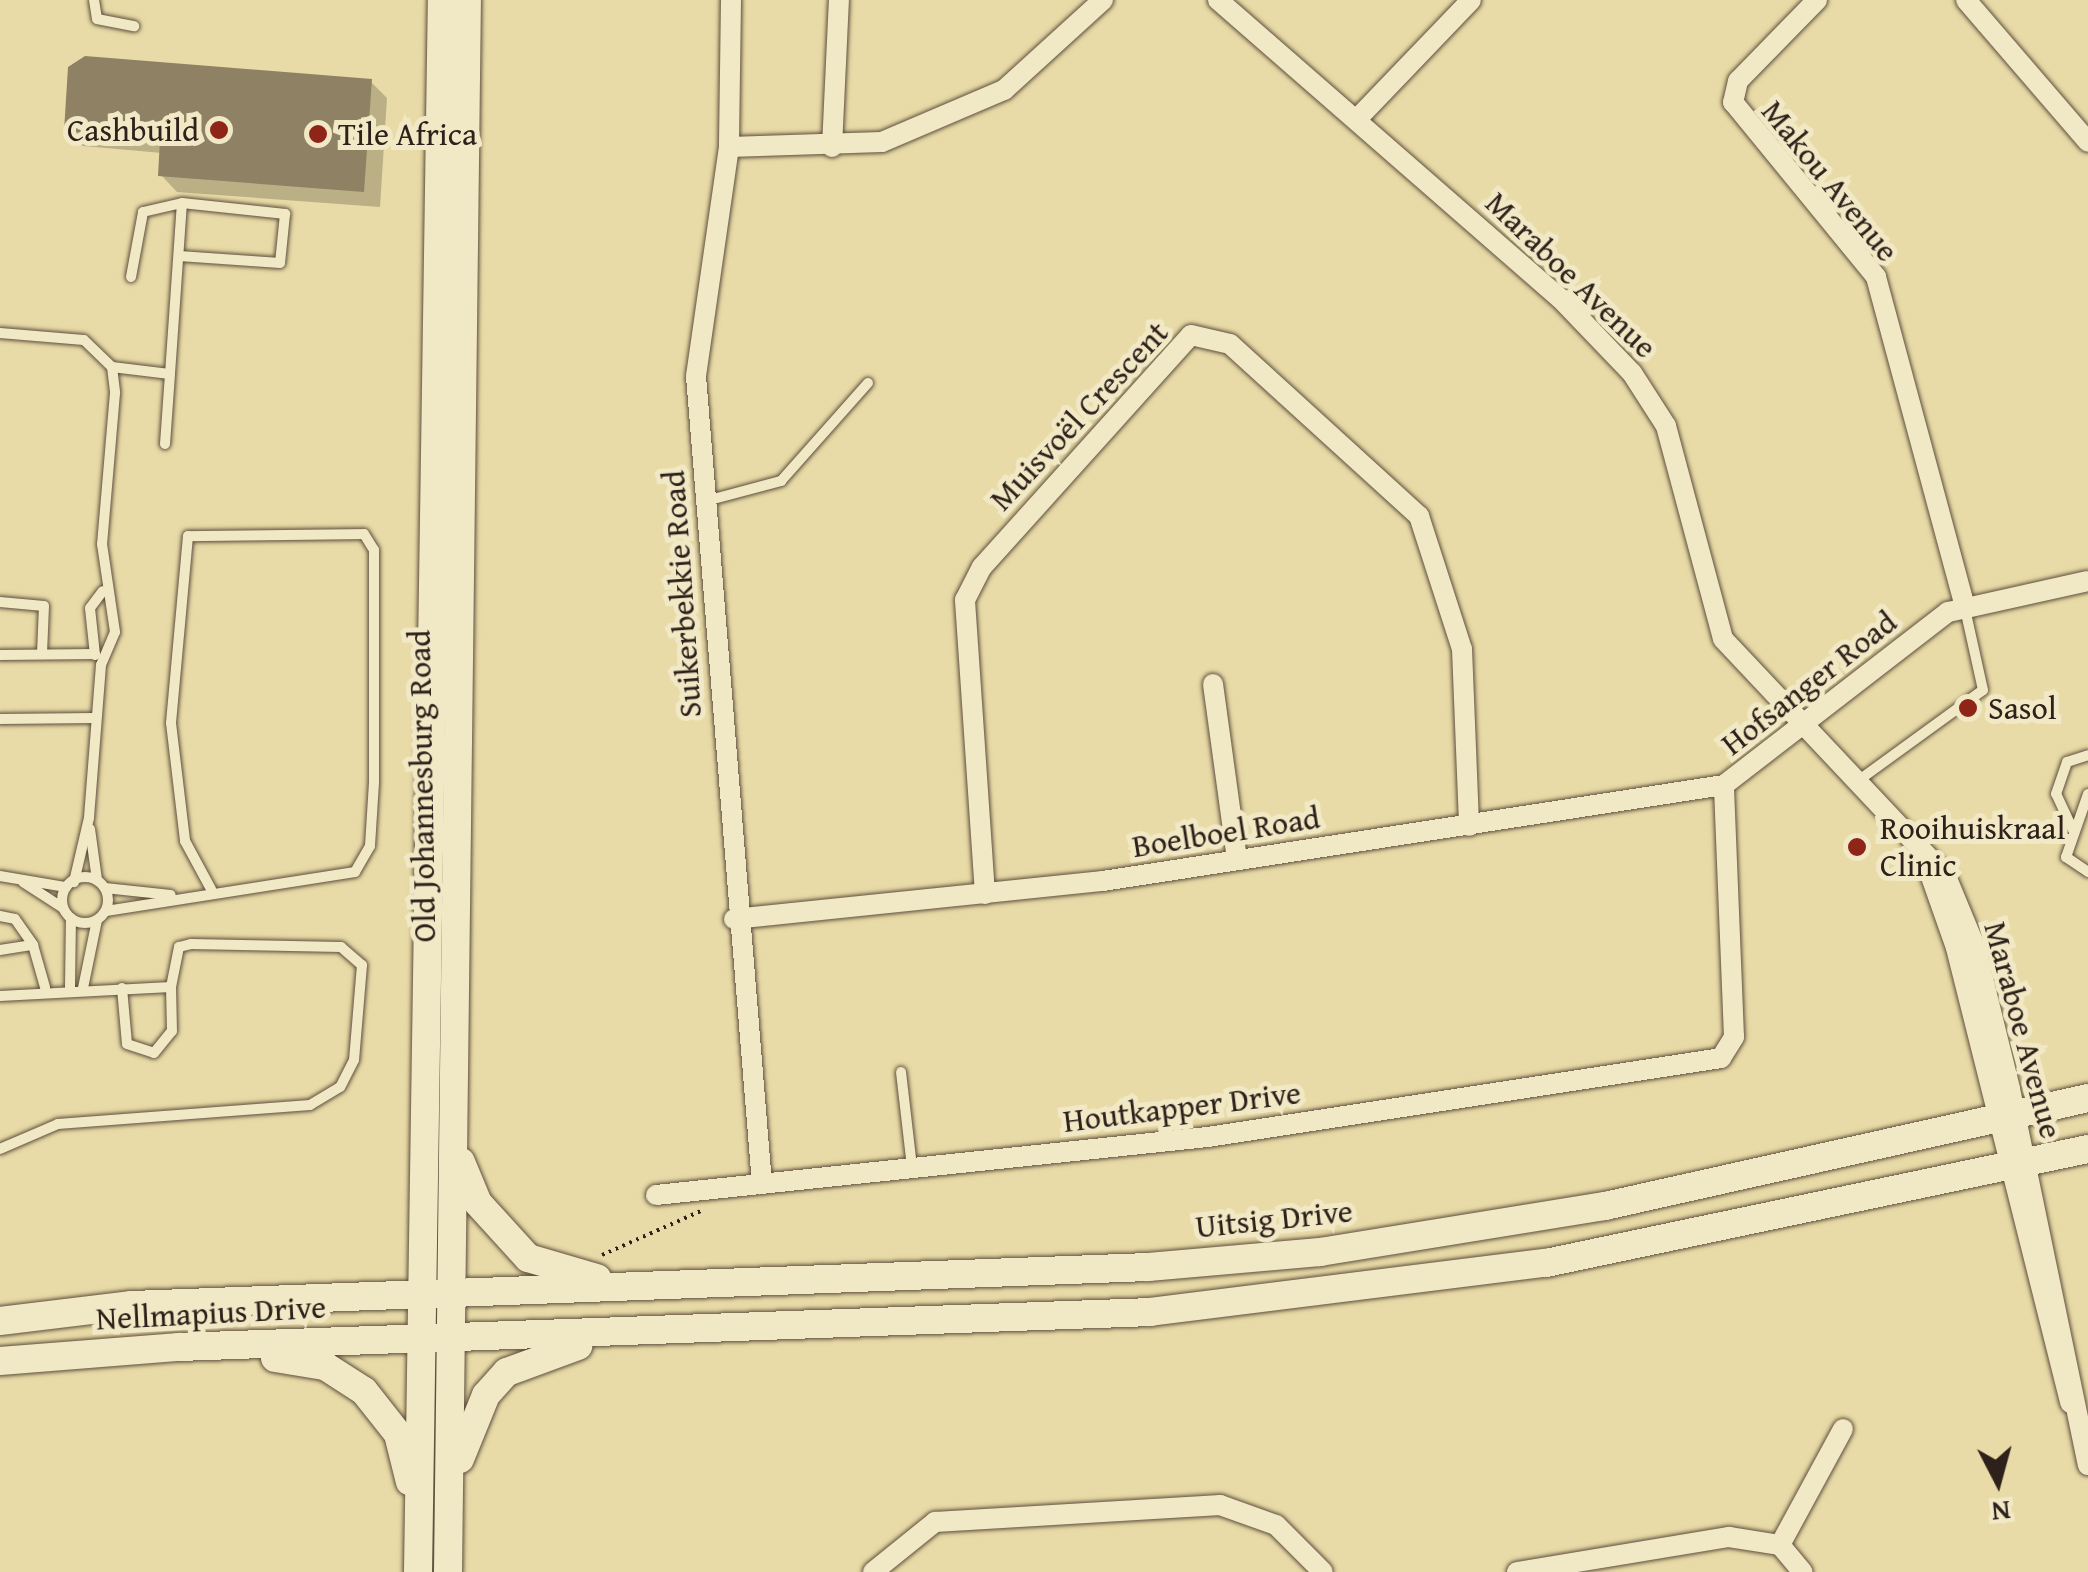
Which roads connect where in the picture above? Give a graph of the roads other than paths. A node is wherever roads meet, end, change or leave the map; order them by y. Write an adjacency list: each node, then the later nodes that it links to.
1 (94, 0): 10 (lane)
2 (731, 0): 14 (street, Suikerbekkie Road)
3 (839, 0): 13 (street)
4 (1103, 0): 13 (street)
5 (1218, 0): 11 (street, Maraboe Avenue)
6 (1471, 0): 11 (street)
7 (1817, 0): 27 (street, Makou Avenue)
8 (1966, 0): 12 (street)
9 (448, 2): 66 (main road, Old Johannesburg Road); 74 (main road, Old Johannesburg Road)
10 (134, 26)
11 (1358, 118): 34 (street, Maraboe Avenue)
12 (2088, 142)
13 (832, 146): 14 (street)
14 (729, 147): 23 (street, Suikerbekkie Road)
15 (182, 203): 16 (lane); 16 (lane); 17 (lane)
16 (179, 256): 20 (lane)
17 (131, 277)
18 (0, 333): 19 (lane)
19 (112, 367): 20 (lane); 25 (lane)
20 (170, 374): 22 (lane)
21 (868, 383): 23 (lane)
22 (165, 444)
23 (705, 501): 54 (street, Suikerbekkie Road)
24 (2088, 582): 27 (street, Hofsanger Road)
25 (103, 591): 30 (lane); 30 (lane)
26 (0, 602): 29 (lane)
27 (1964, 603): 34 (street, Hofsanger Road); 36 (lane)
28 (0, 654): 29 (lane)
29 (42, 654): 30 (lane)
30 (98, 659): 33 (lane)
31 (1213, 684): 42 (street)
32 (0, 718): 33 (lane)
33 (95, 718): 39 (lane)
34 (1802, 730): 36 (street, Maraboe Avenue); 37 (street, Hofsanger Road)
35 (2088, 755): 41 (lane)
36 (1855, 783): 65 (street, Maraboe Avenue)
37 (1724, 786): 40 (street, Boelboel Road); 62 (street, Hofsanger Road)
38 (2088, 794): 41 (lane)
39 (89, 818): 46 (lane); 47 (lane)
40 (1469, 826): 42 (street, Boelboel Road); 49 (street, Muisvoël Crescent)
41 (2073, 830): 43 (lane)
42 (1237, 859): 49 (street, Boelboel Road)
43 (2088, 872)
44 (0, 876): 45 (lane)
45 (18, 879): 46 (lane); 51 (lane)
46 (70, 884): 47 (lane); 51 (lane)
47 (101, 884): 50 (lane); 52 (lane)
48 (212, 889): 48 (lane); 50 (lane)
49 (985, 894): 54 (street, Boelboel Road)
50 (182, 896): 52 (lane)
51 (67, 913): 52 (lane); 59 (lane)
52 (102, 915): 59 (lane)
53 (0, 916): 55 (lane)
54 (734, 918): 71 (street, Suikerbekkie Road)
55 (33, 945): 56 (lane); 57 (lane)
56 (0, 950)
57 (45, 987): 59 (lane); 61 (lane)
58 (171, 987): 60 (lane); 60 (lane); 68 (lane)
59 (77, 988): 60 (lane)
60 (122, 988)
61 (0, 996)
62 (1712, 1061): 70 (street, Houtkapper Drive)
63 (900, 1072): 70 (lane)
64 (2088, 1098): 65 (main road, Uitsig Drive)
65 (2008, 1115): 69 (street, Maraboe Avenue); 73 (main road, Uitsig Drive)
66 (455, 1147): 73 (main road); 74 (main road, Old Johannesburg Road)
67 (2088, 1149): 69 (main road)
68 (0, 1150)
69 (2019, 1164): 76 (main road); 81 (street, Maraboe Avenue)
70 (912, 1168): 71 (street, Houtkapper Drive)
71 (762, 1184): 72 (street, Houtkapper Drive)
72 (656, 1195)
73 (638, 1286): 74 (main road, Uitsig Drive)
74 (439, 1296): 75 (main road, Nellmapius Drive); 77 (main road, Old Johannesburg Road)
75 (0, 1320)
76 (698, 1329): 77 (main road); 82 (main road)
77 (440, 1339): 78 (main road, Nellmapius Drive); 82 (main road, Old Johannesburg Road); 83 (main road, Old Johannesburg Road)
78 (179, 1346): 79 (main road, Nellmapius Drive); 83 (main road)
79 (0, 1361)
80 (1842, 1429): 84 (street)
81 (2088, 1465)
82 (448, 1524): 86 (main road, Old Johannesburg Road)
83 (420, 1532): 85 (main road, Old Johannesburg Road)
84 (1780, 1545): 89 (street); 90 (street)
85 (418, 1572)
86 (448, 1572)
87 (873, 1572): 88 (street)
88 (1323, 1572)
89 (1517, 1572)
90 (1804, 1572)

